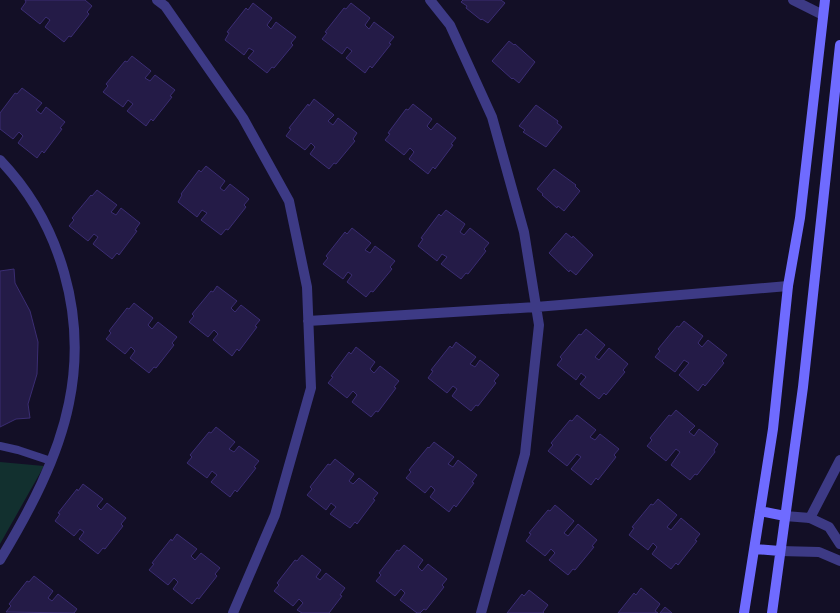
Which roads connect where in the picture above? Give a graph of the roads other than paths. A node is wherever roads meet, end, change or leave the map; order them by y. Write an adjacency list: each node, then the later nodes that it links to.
1 (157, 0): 10 (street)
2 (430, 0): 9 (street)
3 (793, 0): 5 (street)
4 (825, 0): 5 (main road)
5 (823, 15): 8 (main road)
6 (840, 45): 15 (main road)
7 (0, 160): 13 (street)
8 (788, 286): 9 (street); 14 (main road)
9 (536, 307): 10 (street); 23 (street)
10 (308, 321): 22 (street)
11 (0, 446): 13 (lane)
12 (840, 460): 16 (street)
13 (51, 461): 20 (street)
14 (760, 511): 15 (main road); 18 (main road)
15 (785, 516): 16 (street); 19 (main road)
16 (810, 518): 17 (street)
17 (840, 544)
18 (755, 549): 19 (main road); 24 (main road)
19 (780, 551): 21 (street); 25 (main road)
20 (0, 560)
21 (840, 561)
22 (233, 613)
23 (481, 613)
24 (744, 613)
25 (772, 613)

